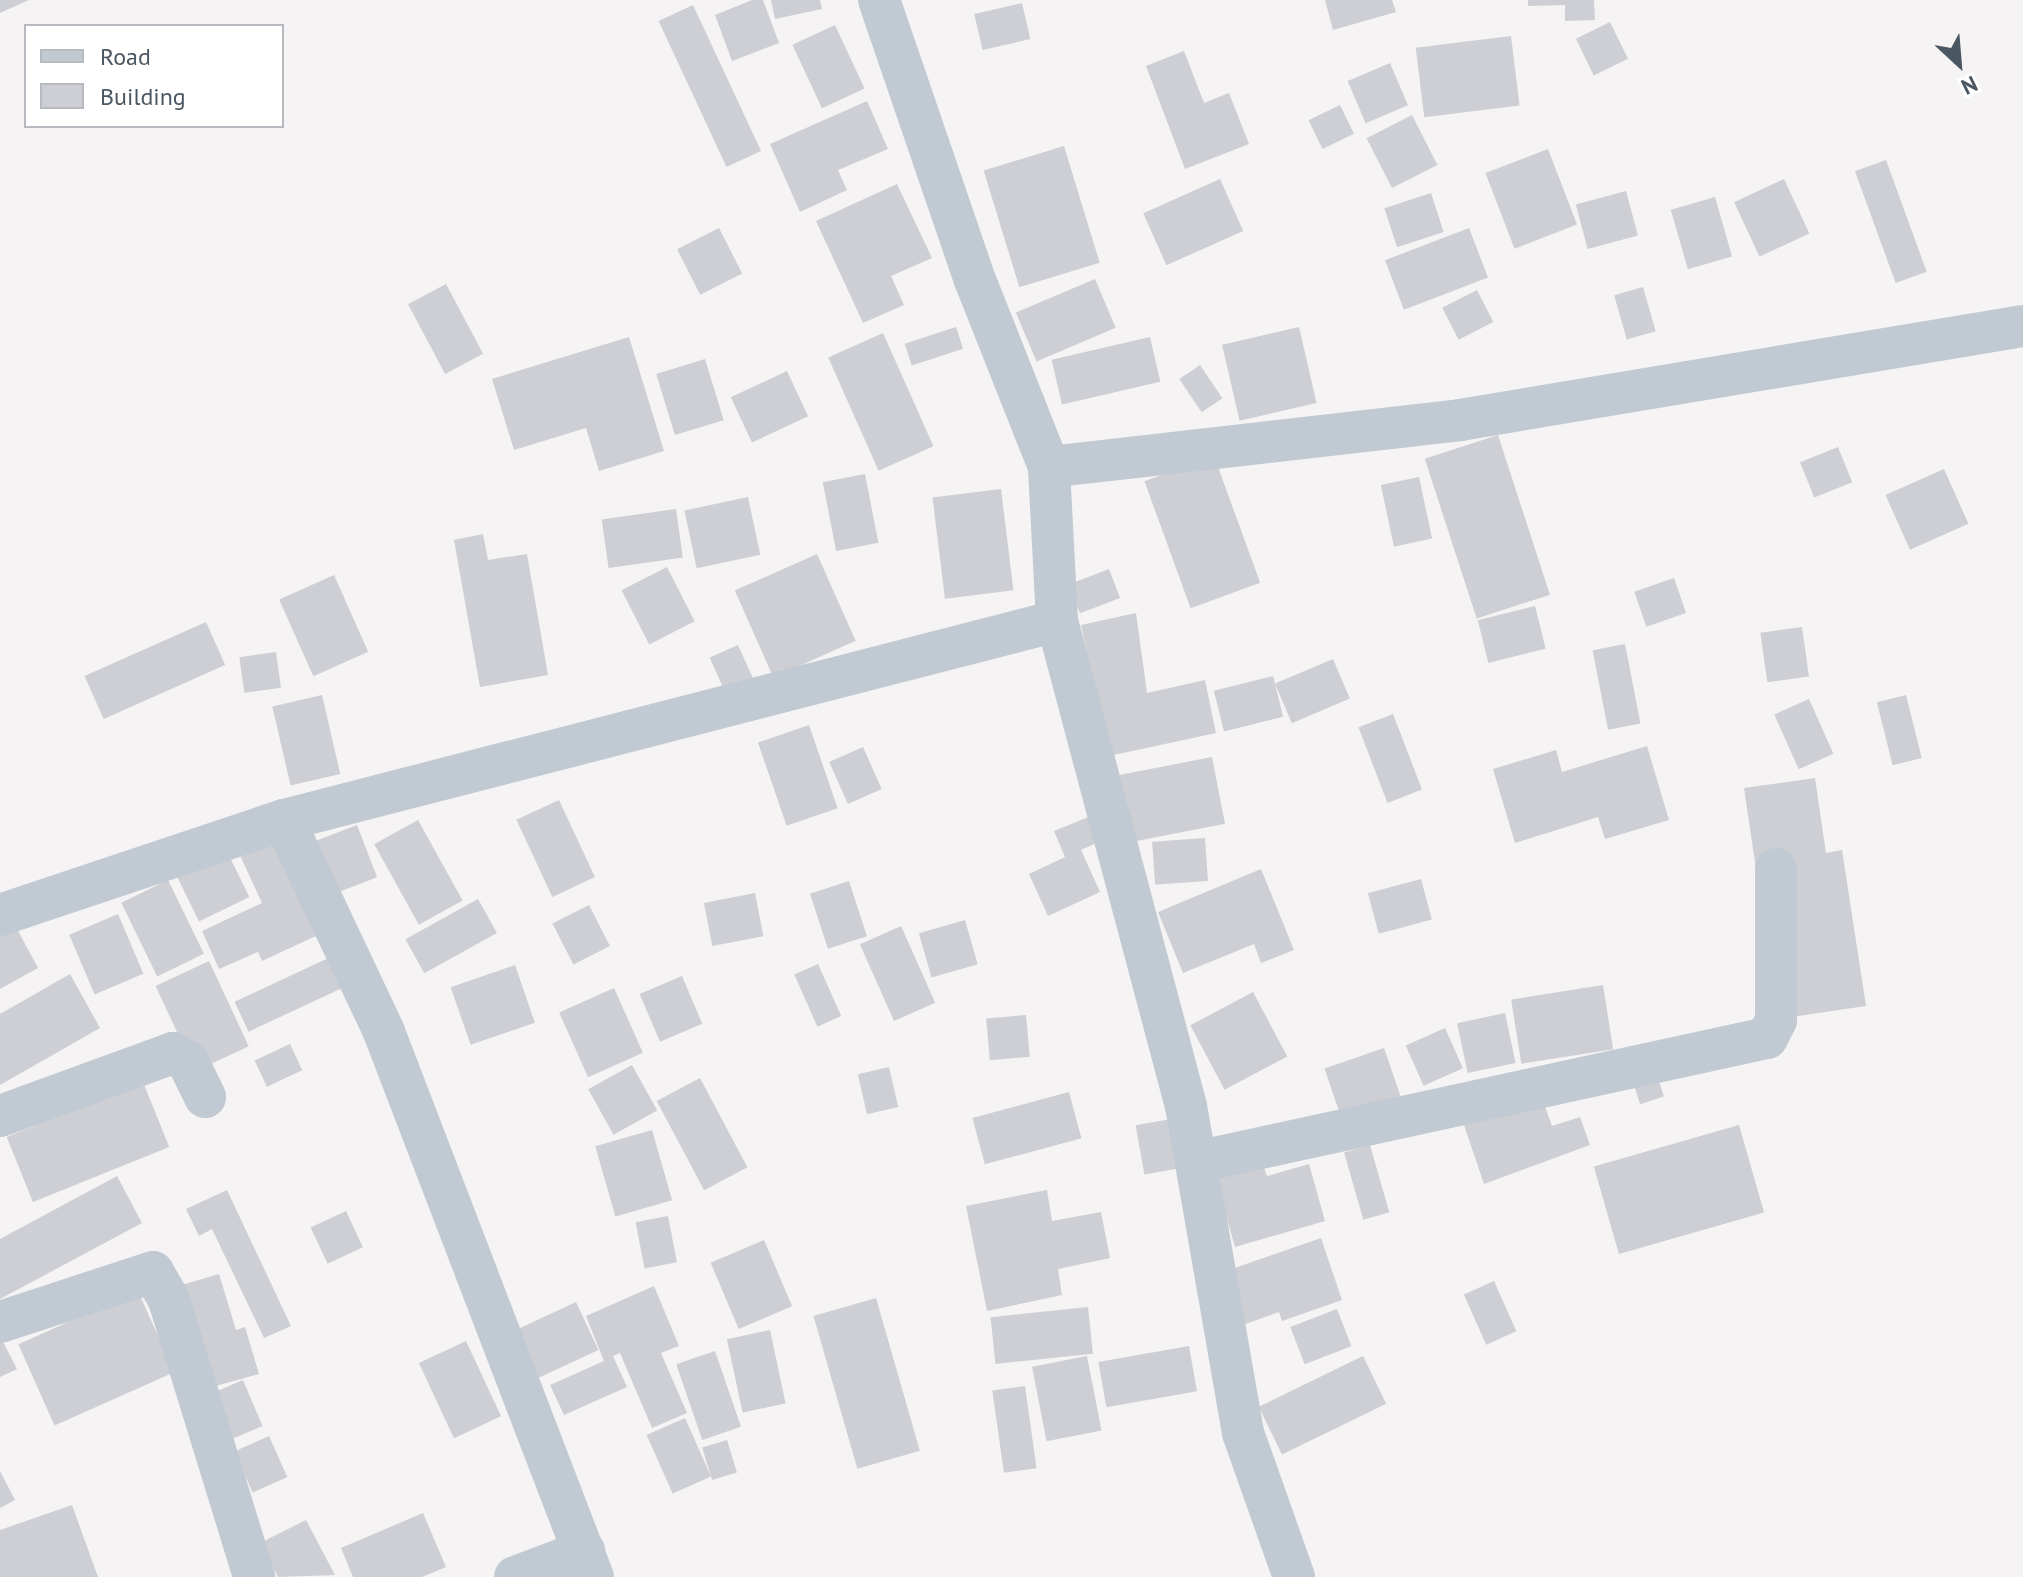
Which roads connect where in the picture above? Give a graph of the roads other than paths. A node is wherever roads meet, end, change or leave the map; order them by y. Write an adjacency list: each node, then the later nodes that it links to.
1 (879, 0): 3 (street)
2 (2023, 326): 3 (street)
3 (1049, 467): 4 (street)
4 (1057, 621): 5 (street); 10 (street)
5 (284, 820): 7 (street); 12 (street)
6 (1776, 869): 10 (street)
7 (0, 915)
8 (205, 1097): 9 (street)
9 (0, 1116)
10 (1196, 1162): 15 (street)
11 (0, 1322): 13 (street)
12 (588, 1564): 14 (street)
13 (254, 1577)
14 (515, 1577)
15 (1294, 1577)

